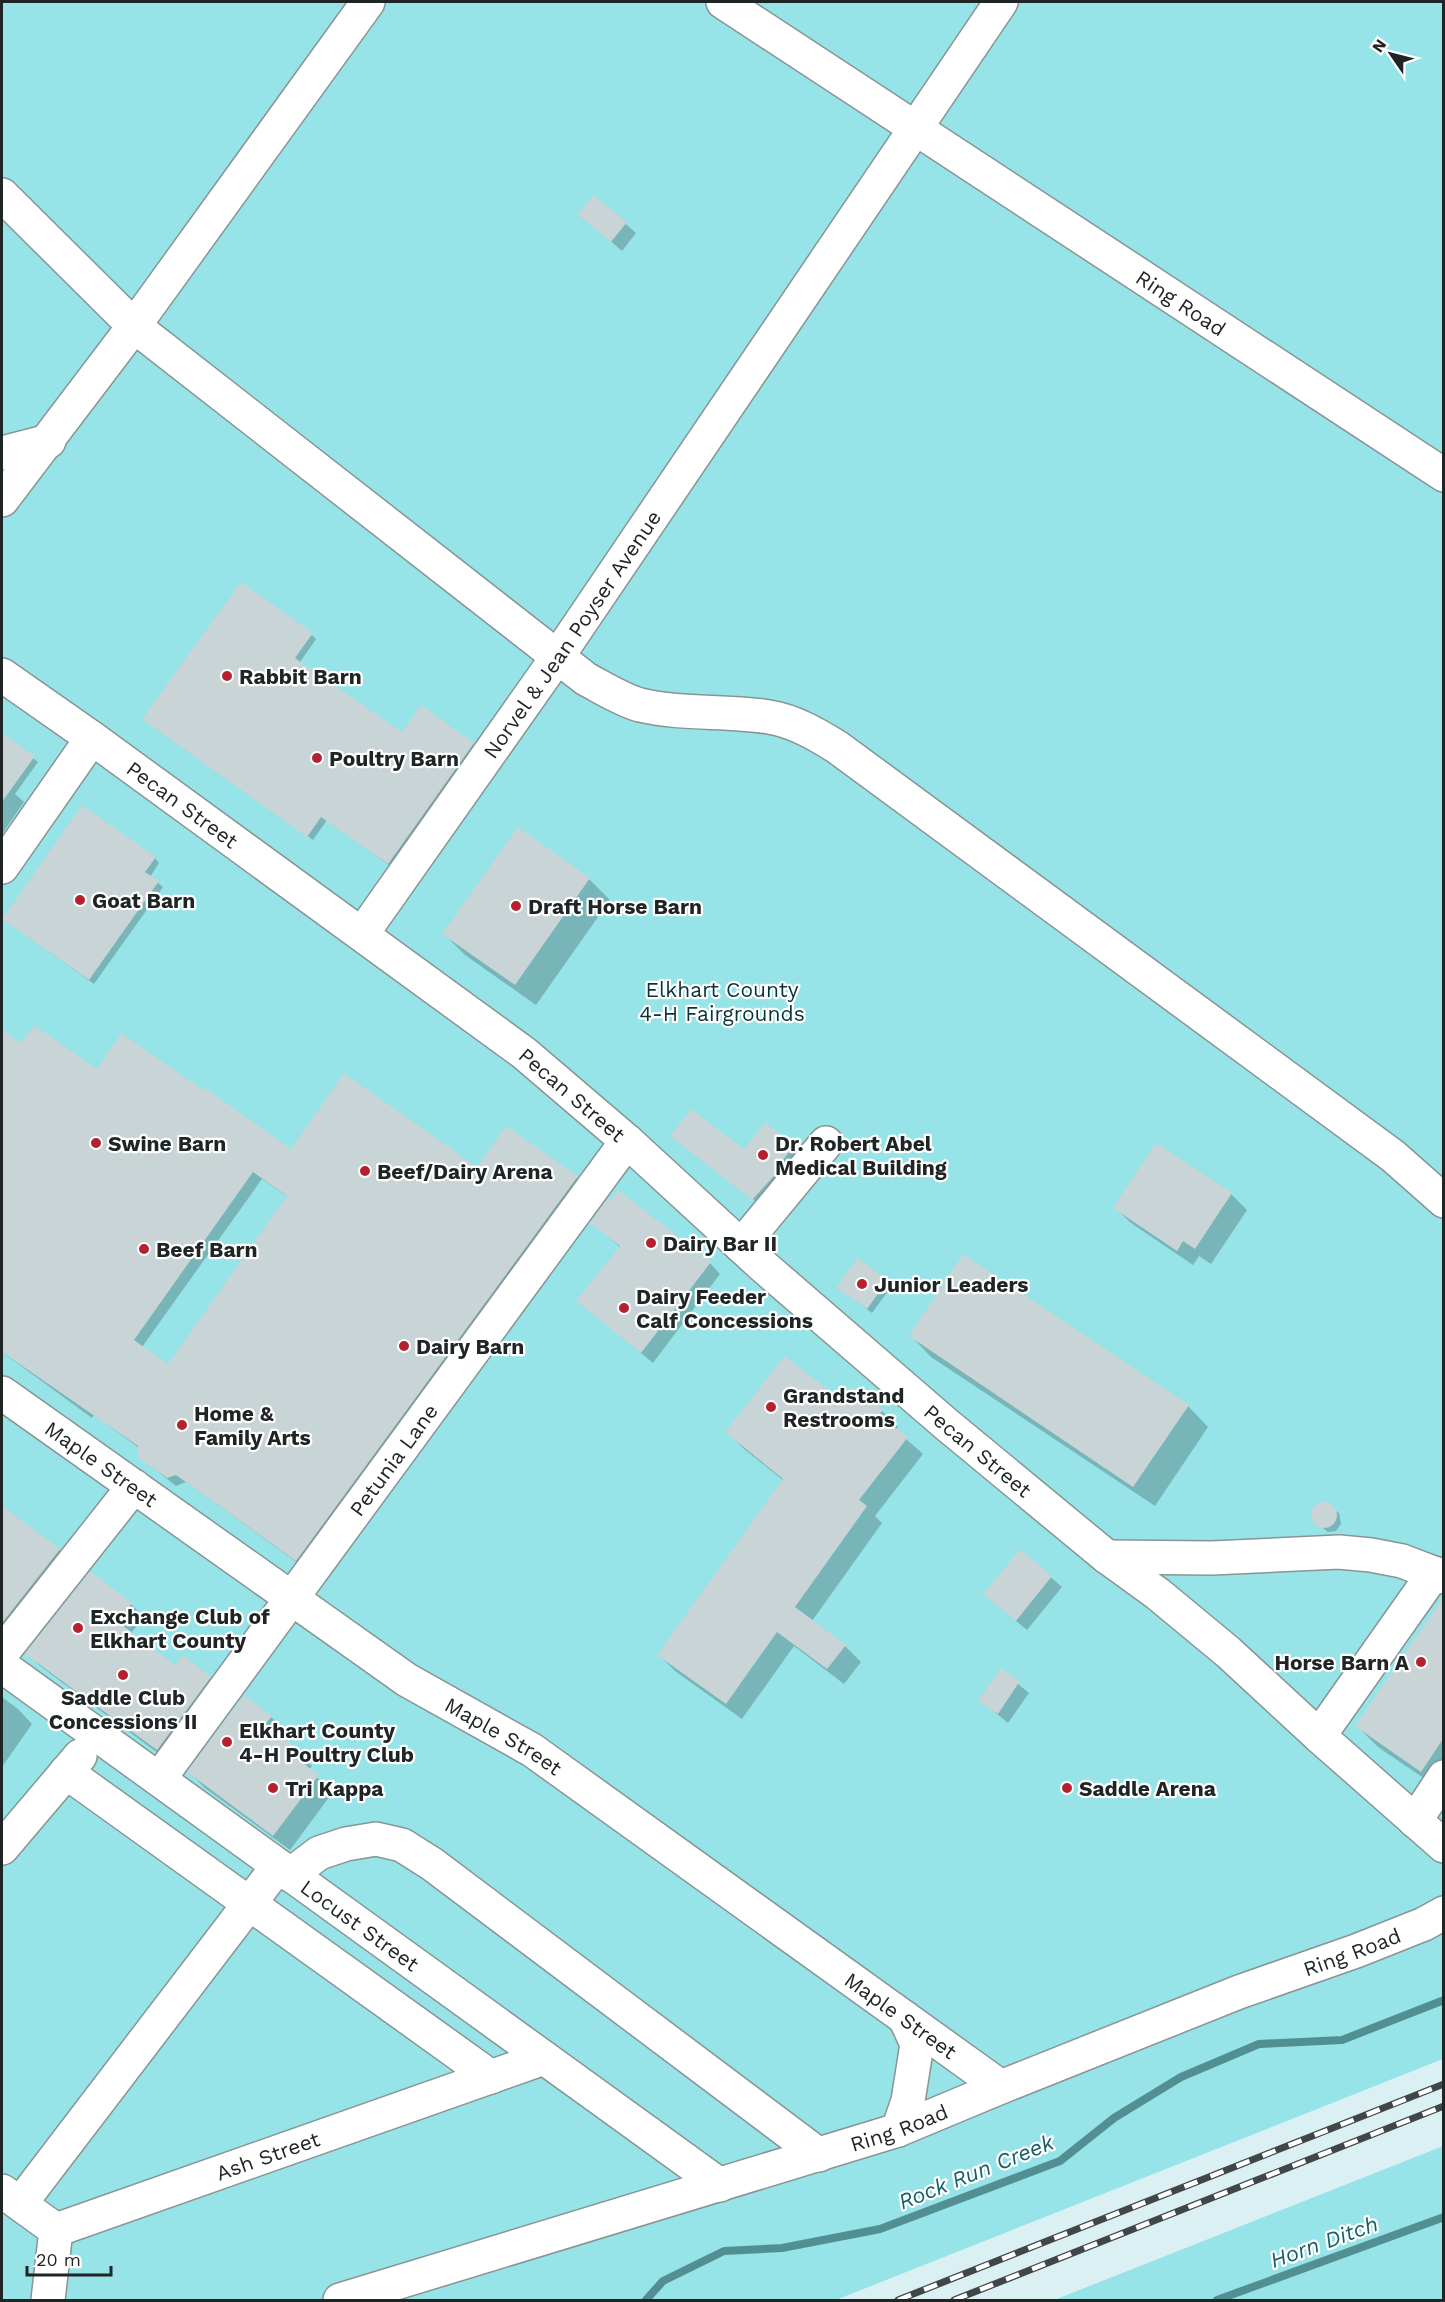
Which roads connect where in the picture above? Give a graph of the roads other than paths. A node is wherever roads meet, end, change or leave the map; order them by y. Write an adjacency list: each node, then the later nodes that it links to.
1 (368, 2): 6 (street)
2 (723, 2): 4 (street, Ring Road)
3 (1001, 2): 4 (street, Norvel & Jean Poyser Avenue)
4 (917, 128): 9 (street, Ring Road); 11 (street, Norvel & Jean Poyser Avenue)
5 (2, 195): 6 (street)
6 (134, 326): 7 (street); 11 (street)
7 (49, 441): 8 (street); 10 (street)
8 (2, 453)
9 (1443, 476)
10 (2, 500)
11 (558, 656): 15 (street, Norvel & Jean Poyser Avenue); 18 (street)
12 (2, 675): 13 (street, Pecan Street)
13 (92, 738): 14 (street); 15 (street, Pecan Street)
14 (2, 867)
15 (362, 934): 16 (street, Pecan Street)
16 (627, 1141): 19 (street, Pecan Street); 24 (street, Petunia Lane)
17 (826, 1143): 19 (street)
18 (1443, 1201)
19 (741, 1246): 22 (street, Pecan Street)
20 (2, 1393): 21 (street, Maple Street)
21 (134, 1486): 24 (street, Maple Street); 25 (street)
22 (1107, 1557): 23 (street); 28 (street, Pecan Street)
23 (1439, 1575): 28 (street)
24 (293, 1598): 31 (street, Petunia Lane); 38 (street, Maple Street)
25 (2, 1653)
26 (2, 1666): 27 (street, Locust Street)
27 (97, 1735): 29 (street); 31 (street, Locust Street)
28 (1319, 1736): 32 (street, Pecan Street)
29 (66, 1772): 34 (street); 36 (street)
30 (1443, 1777): 32 (street)
31 (159, 1779): 35 (street, Locust Street)
32 (1415, 1821): 33 (street, Pecan Street)
33 (1443, 1845)
34 (2, 1848)
35 (284, 1870): 36 (street); 39 (street, Locust Street); 43 (street)
36 (249, 1903): 40 (street); 45 (street)
37 (1443, 1913): 41 (street, Ring Road)
38 (905, 2018): 41 (street, Maple Street); 42 (street)
39 (544, 2058): 40 (street, Ash Street); 44 (street, Locust Street)
40 (491, 2077): 46 (street, Ash Street)
41 (1001, 2087): 42 (street, Ring Road)
42 (898, 2130): 43 (street, Ring Road)
43 (819, 2155): 44 (street, Ring Road)
44 (720, 2185): 48 (street, Ring Road)
45 (11, 2197): 46 (street)
46 (56, 2230): 47 (street)
47 (48, 2301)
48 (340, 2301)

